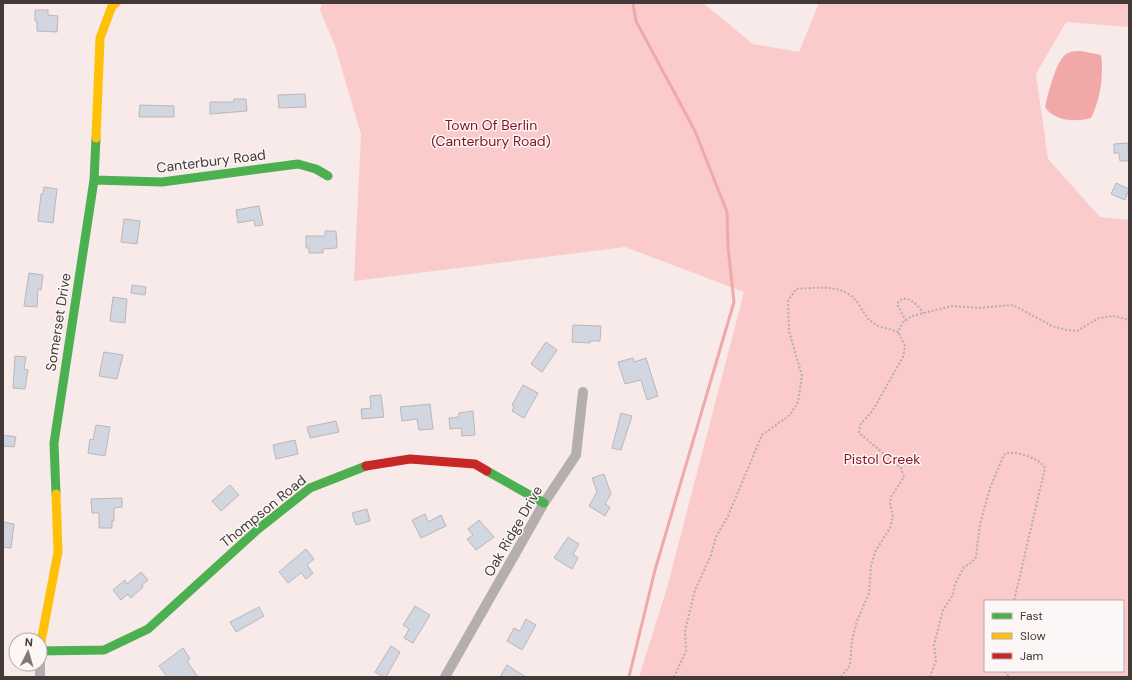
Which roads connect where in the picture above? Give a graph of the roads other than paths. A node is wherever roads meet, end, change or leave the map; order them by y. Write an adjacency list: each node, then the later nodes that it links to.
1 (116, 3): 3 (street, Somerset Drive)
2 (328, 176): 3 (street, Canterbury Road)
3 (94, 180): 6 (street, Somerset Drive)
4 (583, 392): 5 (street, Oak Ridge Drive)
5 (544, 503): 7 (street, Thompson Road); 8 (street, Oak Ridge Drive)
6 (43, 632)
7 (48, 650)
8 (445, 677)

